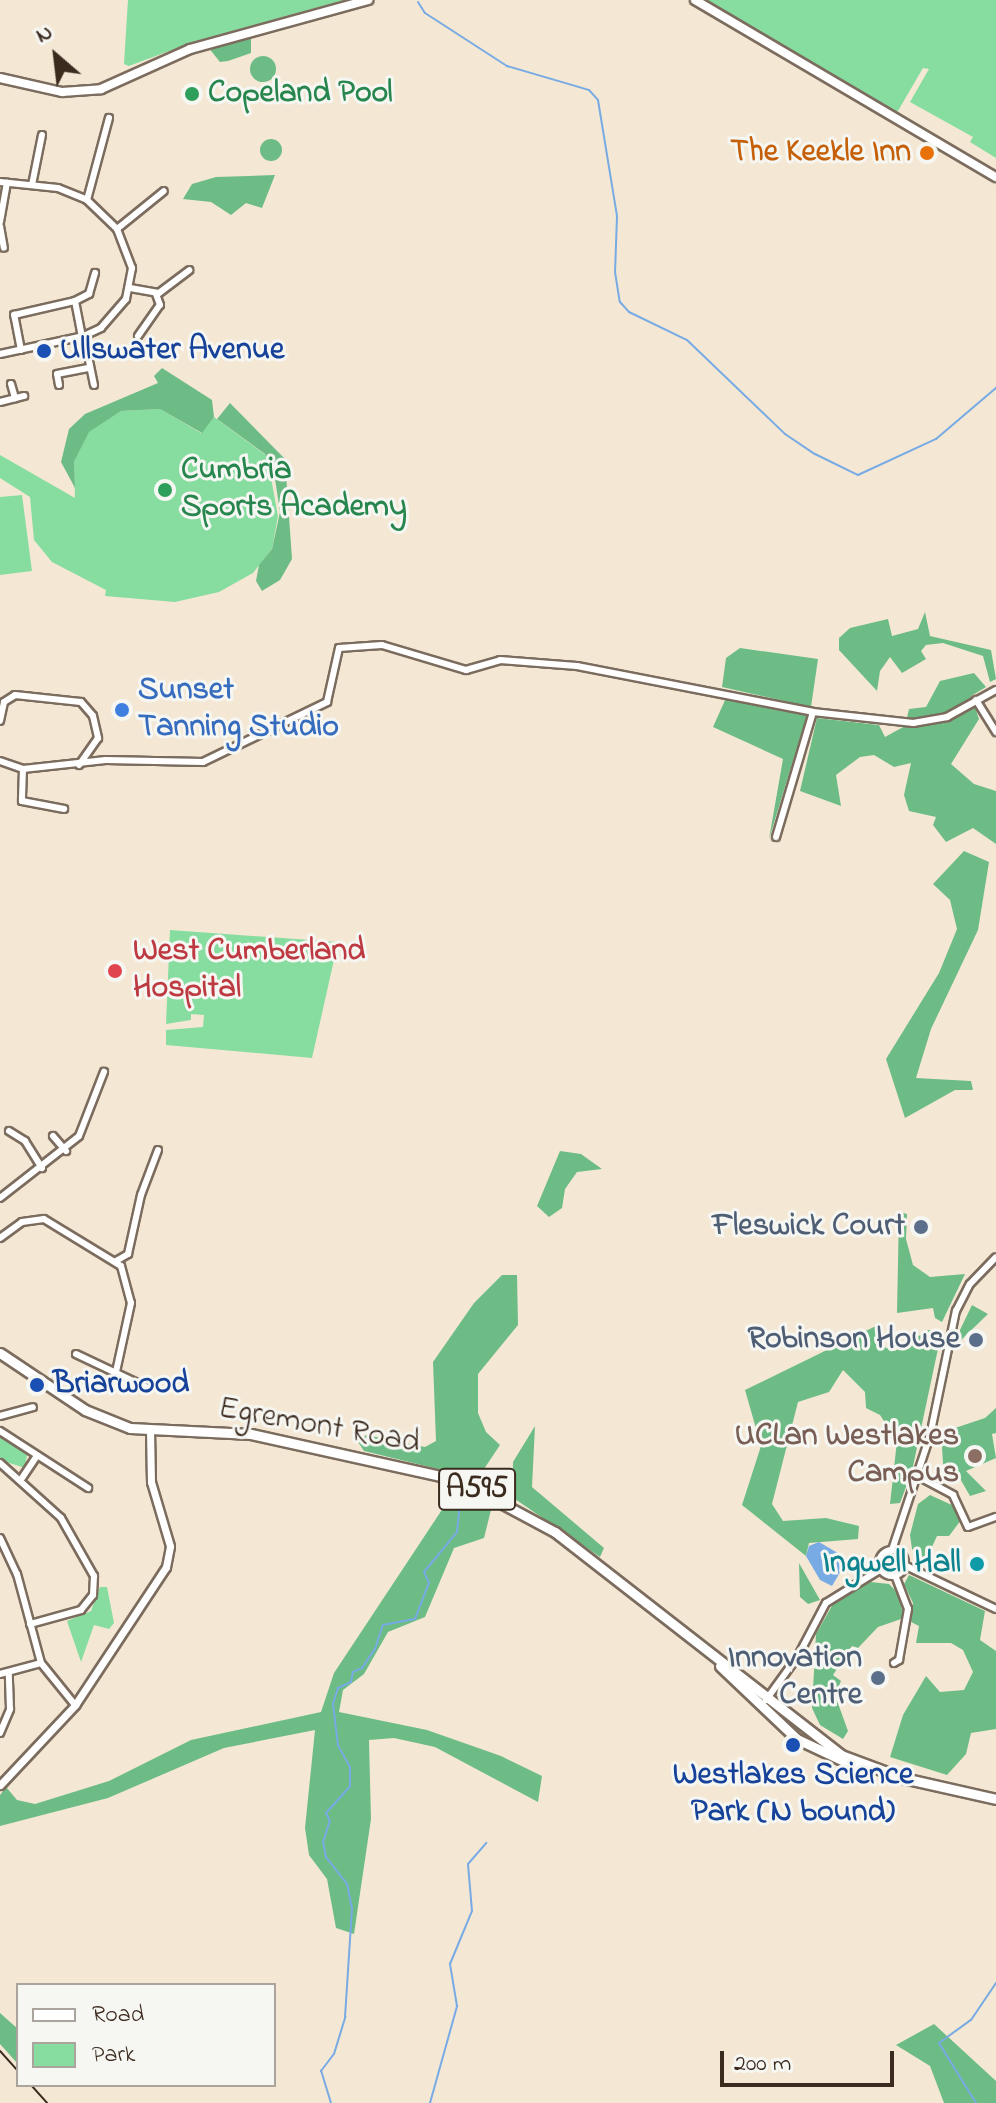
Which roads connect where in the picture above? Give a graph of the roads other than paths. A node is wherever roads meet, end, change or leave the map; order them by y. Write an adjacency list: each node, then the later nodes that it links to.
1 (368, 0): 3 (main road)
2 (695, 0): 6 (main road)
3 (0, 78)
4 (109, 118): 10 (street)
5 (42, 135): 8 (street)
6 (996, 177)
7 (4, 182): 8 (street); 11 (street)
8 (32, 185): 10 (street)
9 (164, 191): 12 (street)
10 (87, 200): 12 (street)
11 (0, 224): 13 (street)
12 (117, 229): 16 (street)
13 (4, 248)
14 (189, 270): 17 (street)
15 (95, 273): 18 (street)
16 (130, 288): 17 (street); 19 (street)
17 (156, 294): 20 (street)
18 (75, 301): 19 (street); 21 (street)
19 (83, 336): 21 (street); 23 (street)
20 (138, 336)
21 (21, 350): 22 (street)
22 (0, 354)
23 (89, 368): 25 (street); 26 (street)
24 (11, 384): 28 (street)
25 (59, 385)
26 (94, 385)
27 (24, 396): 28 (street)
28 (15, 398): 29 (street)
29 (0, 402)
30 (996, 690): 31 (street)
31 (976, 700): 32 (street); 34 (street)
32 (813, 712): 36 (street); 39 (street)
33 (0, 721): 36 (street)
34 (996, 732)
35 (0, 761): 37 (street)
36 (79, 765): 37 (street)
37 (23, 769): 38 (street)
38 (64, 809)
39 (776, 837)
40 (104, 1072): 44 (street)
41 (9, 1131): 45 (street)
42 (53, 1136): 44 (street)
43 (158, 1150): 49 (street)
44 (66, 1151): 45 (street)
45 (42, 1168): 46 (street)
46 (0, 1198)
47 (0, 1238): 49 (street)
48 (996, 1257): 60 (street)
49 (116, 1261): 52 (street)
50 (0, 1353): 57 (highway, Egremont Road / A595)
51 (76, 1354): 52 (street)
52 (116, 1372): 53 (street)
53 (148, 1388)
54 (33, 1407): 55 (street)
55 (0, 1416)
56 (0, 1431): 58 (street)
57 (150, 1432): 75 (highway, Egremont Road / A595); 76 (street)
58 (36, 1457): 61 (street); 62 (street)
59 (0, 1463): 61 (street)
60 (918, 1476): 63 (street); 65 (street)
61 (22, 1478): 70 (street)
62 (88, 1488)
63 (996, 1517)
64 (0, 1538): 70 (street)
65 (892, 1550): 66 (street); 67 (street)
66 (904, 1565): 68 (street); 69 (street)
67 (881, 1569): 68 (street); 75 (street)
68 (895, 1575): 72 (street)
69 (996, 1609)
70 (30, 1624): 71 (street)
71 (41, 1663): 73 (street); 76 (street)
72 (894, 1663)
73 (9, 1673): 74 (street); 77 (street)
74 (0, 1674)
75 (765, 1703): 79 (highway, Egremont Road / A595)
76 (75, 1705): 78 (street)
77 (0, 1733)
78 (0, 1785)
79 (996, 1799)

